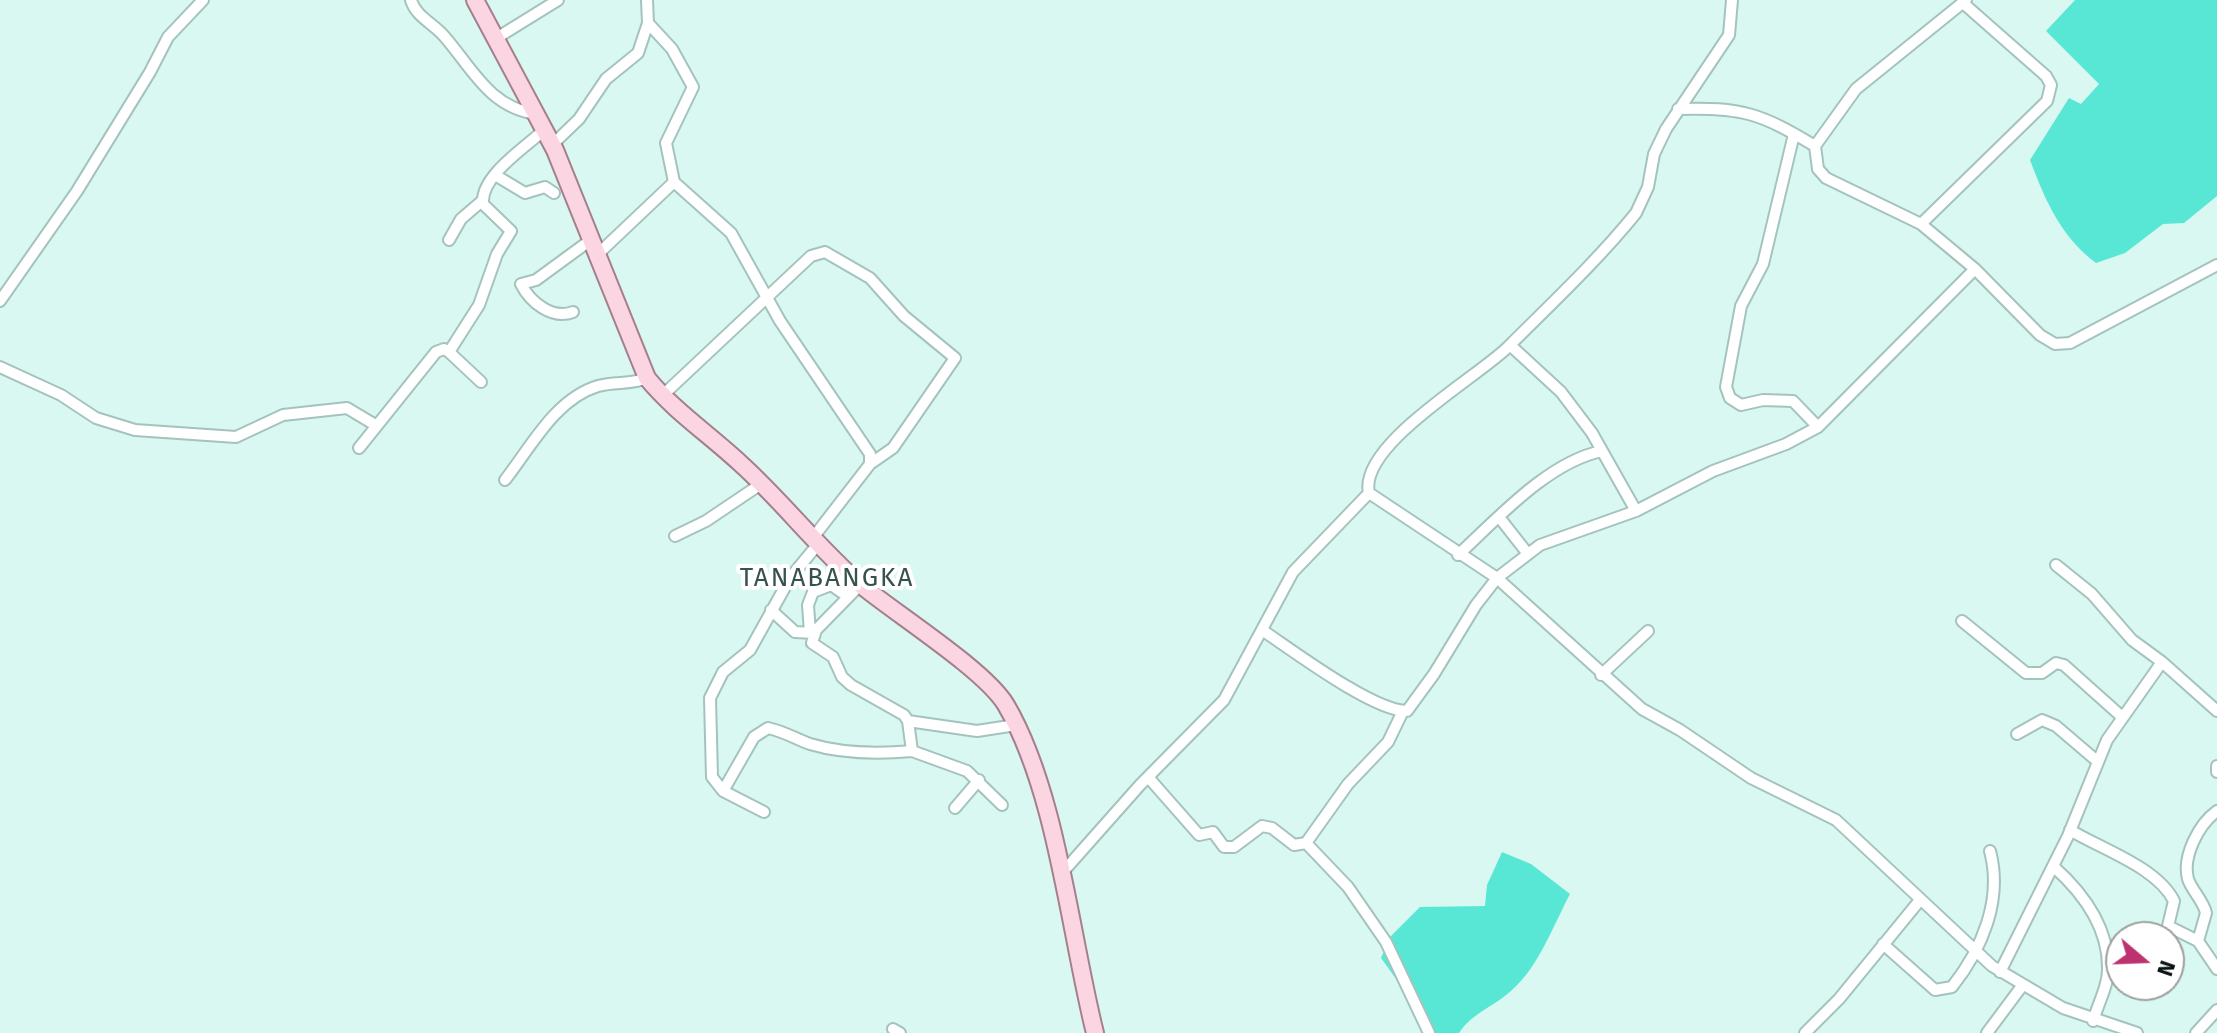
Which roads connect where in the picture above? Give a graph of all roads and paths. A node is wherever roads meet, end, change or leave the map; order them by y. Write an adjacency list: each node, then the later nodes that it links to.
1 (203, 0): 25 (street)
2 (411, 0): 11 (street)
3 (475, 0): 9 (main road)
4 (558, 0): 9 (street)
5 (647, 0): 8 (street)
6 (1732, 0): 10 (street)
7 (1965, 1): 14 (street); 19 (street)
8 (648, 23): 13 (street); 16 (street)
9 (495, 39): 11 (main road)
10 (1678, 109): 12 (street); 27 (street)
11 (536, 114): 13 (main road)
12 (1794, 134): 14 (street); 34 (street)
13 (548, 138): 15 (street); 21 (main road)
14 (1815, 146): 19 (street)
15 (495, 175): 17 (street); 18 (street)
16 (674, 182): 21 (street); 24 (street)
17 (554, 193)
18 (482, 201): 20 (street); 28 (street)
19 (1921, 224): 23 (street)
20 (449, 240)
21 (596, 246): 26 (street); 30 (main road)
22 (2217, 265): 23 (street)
23 (1975, 269): 34 (street)
24 (767, 296): 32 (street); 37 (street); 37 (street)
25 (0, 301)
26 (573, 312)
27 (1510, 345): 36 (street); 40 (street)
28 (449, 352): 31 (street); 33 (street)
29 (0, 367): 33 (street)
30 (647, 378): 32 (main road); 38 (street)
31 (481, 382)
32 (662, 396): 39 (main road)
33 (377, 426): 35 (street)
34 (1818, 427): 41 (street)
35 (359, 448)
36 (1602, 451): 41 (street); 42 (street)
37 (870, 464): 44 (street)
38 (505, 480)
39 (761, 484): 43 (street); 44 (main road)
40 (1369, 493): 46 (street); 53 (street)
41 (1636, 511): 45 (street)
42 (1499, 517): 45 (street); 46 (street)
43 (675, 536)
44 (815, 542): 49 (main road); 51 (street)
45 (1528, 554): 48 (street)
46 (1458, 555): 48 (street)
47 (2056, 565): 56 (street)
48 (1497, 578): 57 (street); 58 (street)
49 (861, 584): 50 (street); 62 (main road)
50 (847, 596): 55 (street); 55 (street)
51 (771, 610): 55 (street); 70 (street)
52 (1962, 621): 60 (street)
53 (1262, 630): 58 (street); 68 (street)
54 (1648, 631): 57 (street)
55 (812, 633): 61 (street)
56 (2162, 662): 59 (street); 60 (street)
57 (1601, 675): 80 (street)
58 (1403, 711): 76 (street)
59 (2217, 711)
60 (2121, 716): 65 (street)
61 (908, 721): 62 (street); 64 (street)
62 (1016, 725): 79 (main road)
63 (2017, 734): 65 (street)
64 (912, 751): 69 (street); 70 (street)
65 (2097, 761): 75 (street)
66 (2217, 766): 67 (street)
67 (2217, 772)
68 (1148, 777): 76 (street); 79 (street)
69 (979, 780): 71 (street); 72 (street)
70 (723, 791): 74 (street)
71 (1002, 805)
72 (955, 808)
73 (2217, 811): 81 (street)
74 (764, 812)
75 (2070, 830): 78 (street); 81 (street)
76 (1306, 843): 90 (street)
77 (1990, 851): 83 (street)
78 (2053, 866): 85 (street); 88 (street)
79 (1060, 875): 89 (main road)
80 (1920, 900): 82 (street); 83 (street)
81 (2198, 941): 84 (street)
82 (1883, 944): 83 (street); 91 (street)
83 (1977, 952): 85 (street)
84 (2217, 969)
85 (2000, 972): 86 (street)
86 (2022, 986): 88 (street); 92 (street)
87 (2217, 1010): 94 (street)
88 (2093, 1021): 93 (street)
89 (1092, 1031)
90 (1429, 1033)
91 (1805, 1033)
92 (1987, 1033)
93 (2137, 1033)
94 (2196, 1033)

